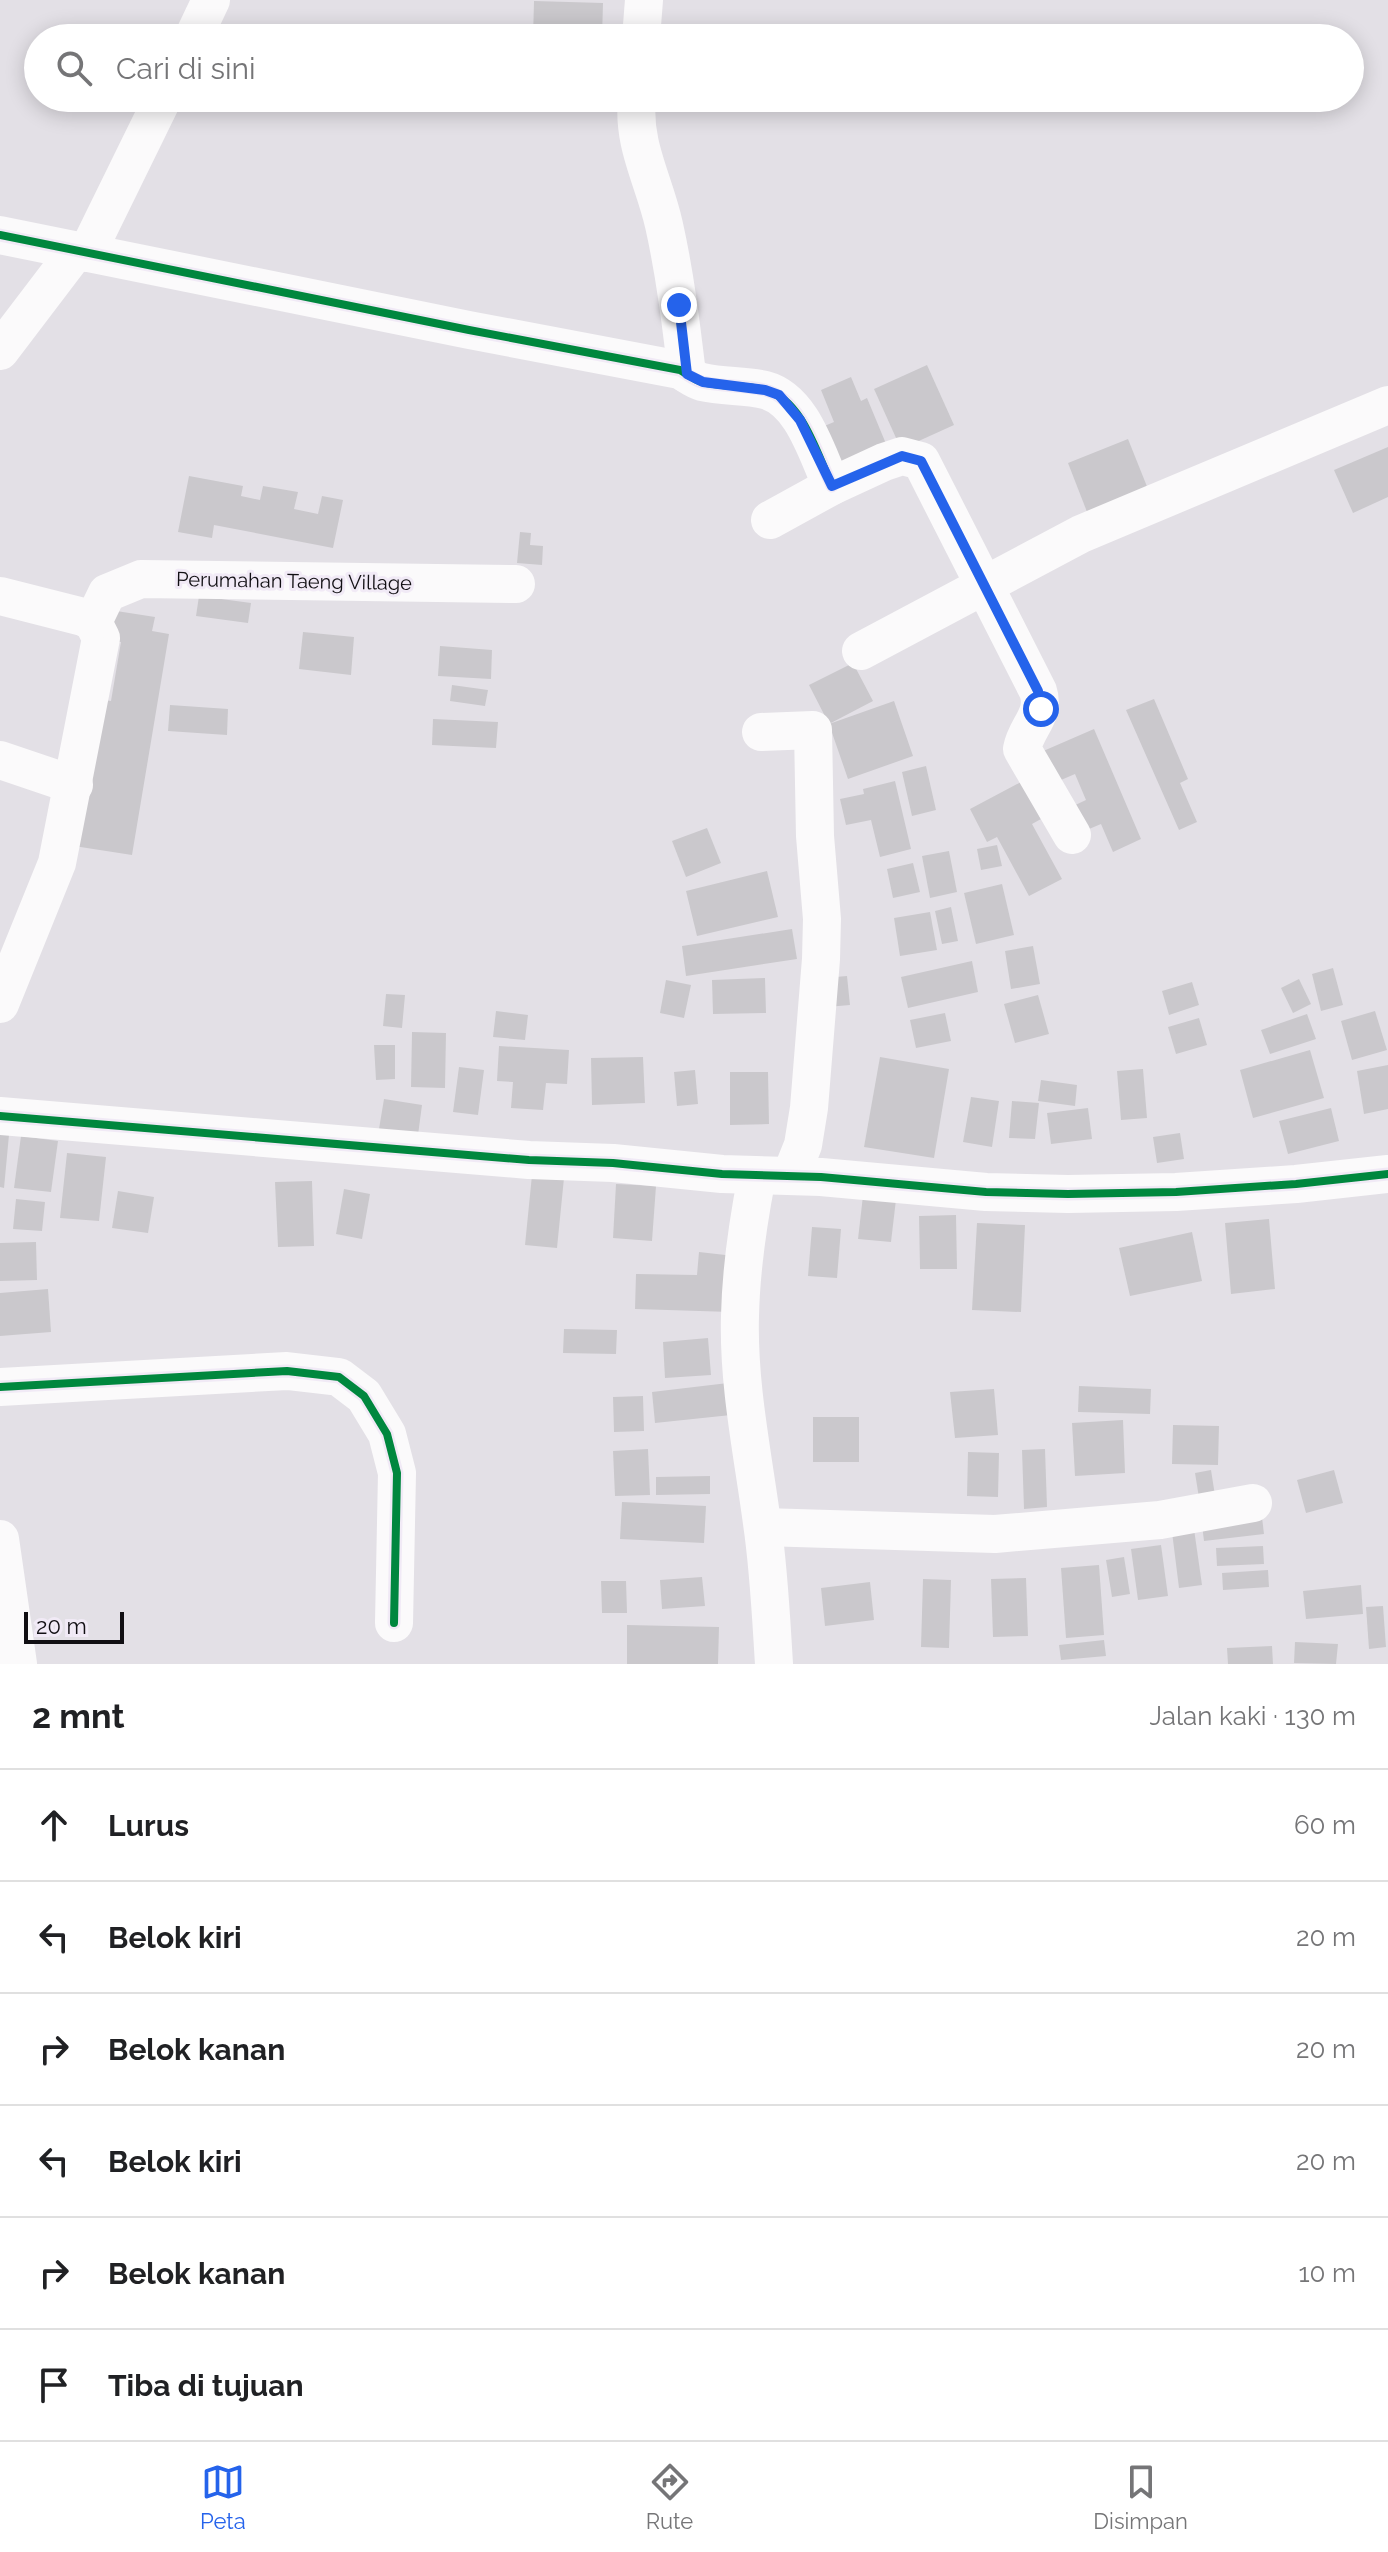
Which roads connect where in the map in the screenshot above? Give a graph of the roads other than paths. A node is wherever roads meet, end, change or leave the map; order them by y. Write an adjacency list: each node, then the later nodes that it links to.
1 (211, 0): 3 (street)
2 (644, 0): 4 (street)
3 (200, 24)
4 (642, 24)
5 (156, 112): 8 (street)
6 (637, 112): 10 (street)
7 (0, 235): 8 (street)
8 (82, 252): 9 (street); 10 (street)
9 (0, 351)
10 (687, 374): 12 (street)
11 (1388, 405): 15 (street)
12 (832, 486): 13 (street); 15 (street)
13 (770, 520)
14 (516, 584): 17 (street, Perumahan Taeng Village)
15 (984, 585): 18 (street); 22 (street)
16 (0, 596): 17 (street)
17 (93, 622): 21 (street)
18 (861, 651)
19 (761, 732): 26 (street)
20 (0, 760): 21 (street)
21 (74, 785): 23 (street)
22 (1072, 835)
23 (0, 1004)
24 (0, 1116): 26 (street)
25 (1388, 1174): 26 (street)
26 (774, 1176): 29 (street)
27 (0, 1387): 31 (street)
28 (1253, 1503): 29 (street)
29 (763, 1527): 33 (street)
30 (0, 1539): 32 (street)
31 (394, 1623)
32 (18, 1664)
33 (774, 1664)

